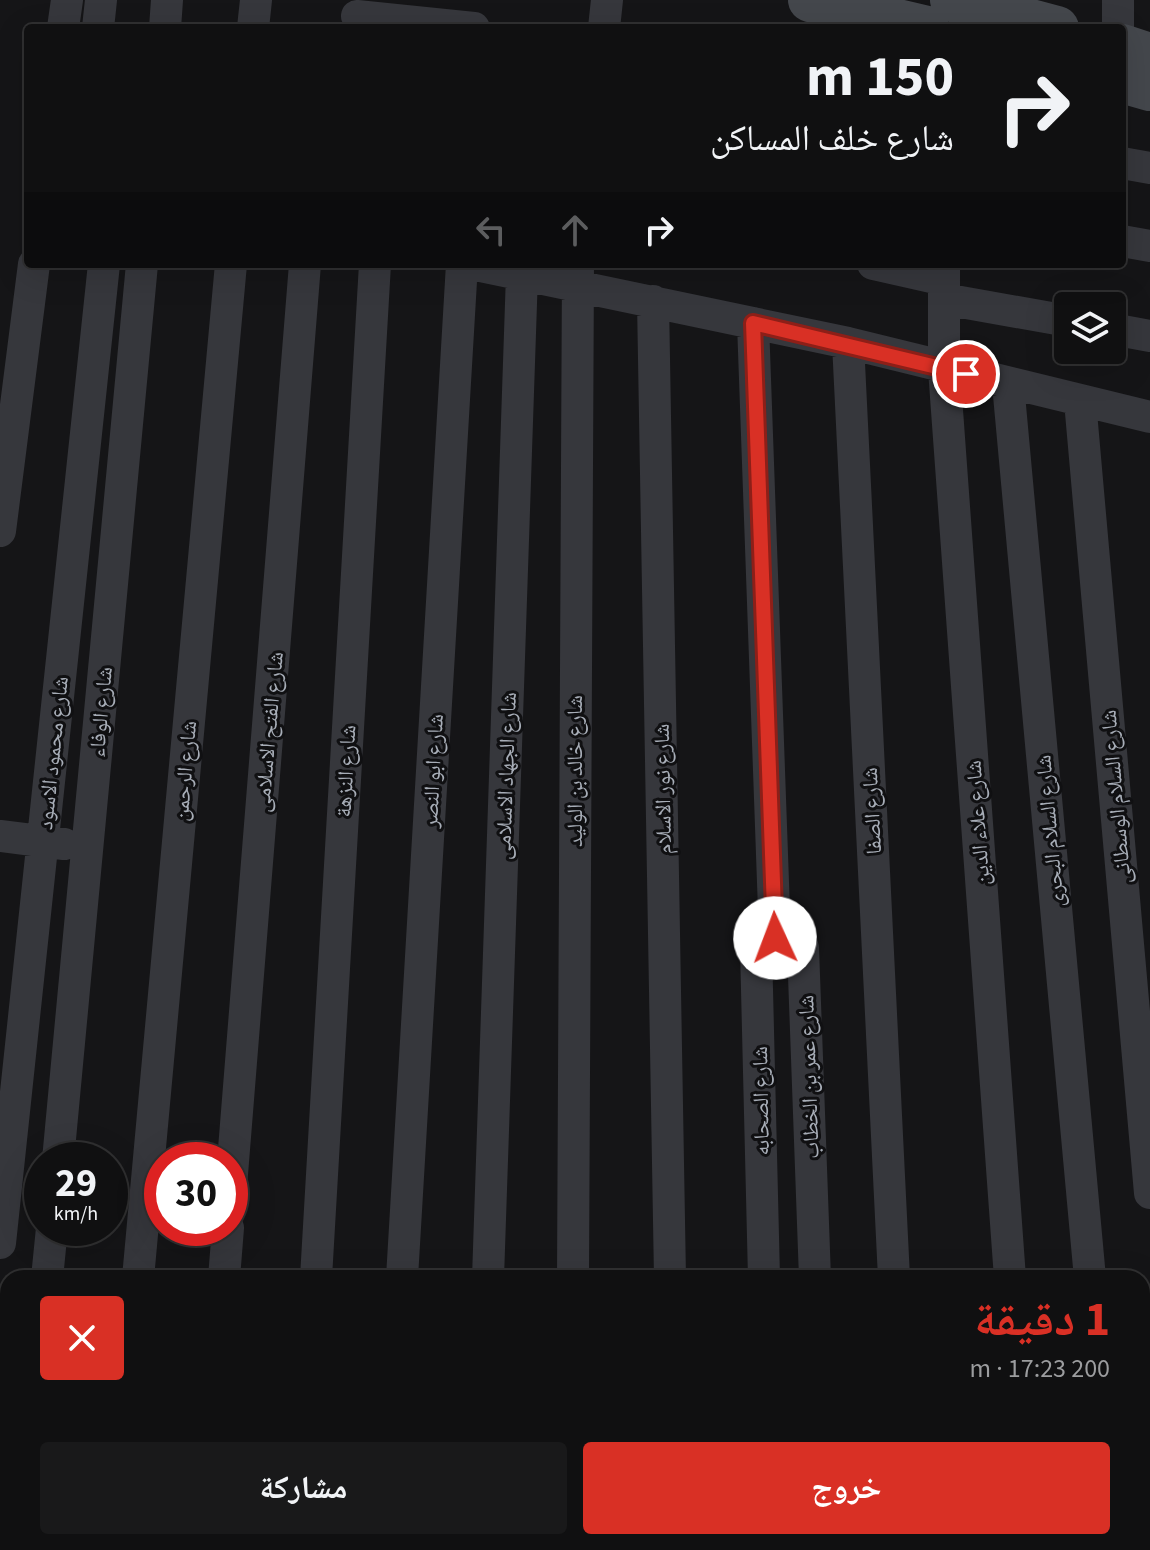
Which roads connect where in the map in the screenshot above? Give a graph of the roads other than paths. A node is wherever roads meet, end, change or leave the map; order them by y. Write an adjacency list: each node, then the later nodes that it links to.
1 (67, 0): 12 (street)
2 (101, 0): 13 (street)
3 (167, 0): 14 (street)
4 (256, 0): 15 (street)
5 (607, 0): 17 (street)
6 (810, 0): 11 (main road)
7 (952, 0): 9 (main road)
8 (1118, 0): 20 (street)
9 (1010, 7): 19 (main road)
10 (357, 15): 16 (street)
11 (878, 15): 18 (main road)
12 (64, 24)
13 (98, 24)
14 (165, 24)
15 (253, 24)
16 (438, 24)
17 (604, 24)
18 (912, 24)
19 (1048, 24)
20 (1118, 24)
21 (1126, 47): 22 (main road)
22 (1150, 55)
23 (1126, 82): 24 (main road)
24 (1150, 89)
25 (1126, 164): 26 (street)
26 (1150, 168)
27 (1126, 242): 28 (street)
28 (1150, 246)
29 (33, 268): 51 (street)
30 (104, 268): 53 (street, شارع محمود الاسود)
31 (142, 268): 54 (street, شارع الوفاء)
32 (231, 268): 63 (street, شارع الرحمن)
33 (305, 268): 57 (street, شارع الفتح الاسلامى)
34 (375, 268): 65 (street, شارع النزهة)
35 (462, 268): 66 (street, شارع ابو النصر)
36 (491, 268): 38 (street)
37 (890, 268): 40 (street)
38 (522, 274): 39 (street); 67 (street, شارع الجهاد الاسلامى)
39 (577, 274): 41 (street); 68 (street, شارع خالد بن الوليد)
40 (944, 281): 42 (street); 47 (street, شارع علاء الدين)
41 (653, 301): 43 (street); 69 (street, شارع نور الاسلام)
42 (1054, 316)
43 (753, 323): 46 (street); 55 (street)
44 (1126, 332): 45 (street)
45 (1150, 336)
46 (848, 343): 47 (street); 72 (street, شارع الصفا)
47 (944, 369): 48 (street); 73 (street, شارع علاء الدين)
48 (1008, 384): 49 (street); 74 (street, شارع السلام البحرى)
49 (1080, 401): 50 (street); 58 (street, شارع السلام الوسطانى)
50 (1150, 417)
51 (0, 531)
52 (0, 836): 53 (street)
53 (42, 841): 54 (street); 59 (street, شارع محمود الاسود)
54 (87, 847): 56 (street, شارع الوفاء)
55 (775, 938): 70 (street, شارع الصحابه); 71 (street, شارع عمر بن الخطاب)
56 (60, 1142)
57 (235, 1142)
58 (1150, 1193)
59 (0, 1243)
60 (50, 1246): 62 (street)
61 (227, 1246): 64 (street)
62 (48, 1270)
63 (139, 1270)
64 (225, 1270)
65 (316, 1270)
66 (402, 1270)
67 (488, 1270)
68 (573, 1270)
69 (670, 1270)
70 (764, 1270)
71 (815, 1270)
72 (894, 1270)
73 (1009, 1270)
74 (1089, 1270)

